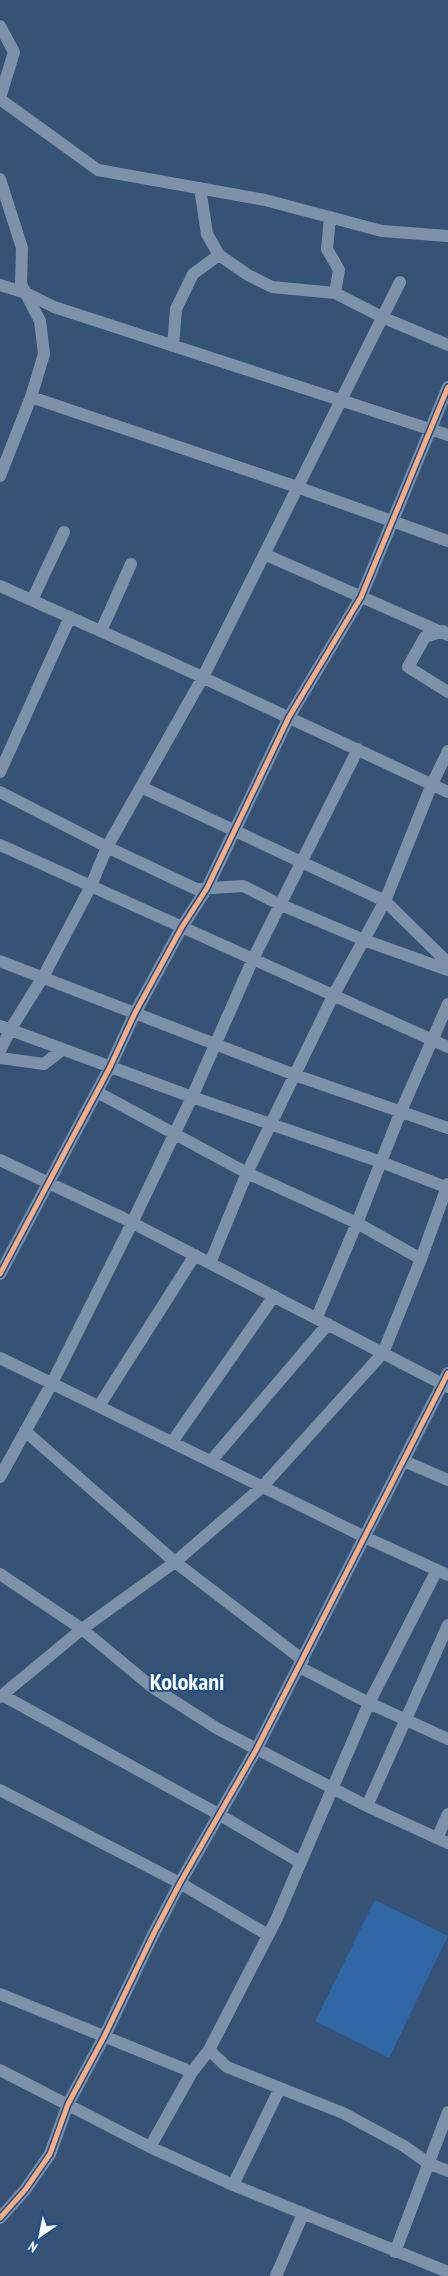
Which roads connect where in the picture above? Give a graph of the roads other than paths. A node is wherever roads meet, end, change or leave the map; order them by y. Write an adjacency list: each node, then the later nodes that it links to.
1 (0, 26): 2 (street)
2 (0, 99): 4 (street)
3 (0, 179): 10 (street)
4 (200, 188): 5 (street); 7 (street)
5 (330, 217): 6 (street); 11 (street)
6 (448, 236)
7 (218, 255): 11 (street); 14 (street)
8 (400, 282): 12 (street)
9 (0, 285): 10 (street)
10 (26, 293): 14 (street); 16 (street)
11 (335, 293): 12 (street)
12 (382, 317): 13 (street); 17 (street)
13 (448, 345)
14 (173, 346): 17 (street)
15 (448, 386): 18 (street)
16 (32, 397): 20 (street); 21 (street)
17 (341, 400): 18 (street); 21 (street)
18 (430, 429): 19 (street); 22 (street)
19 (448, 435)
20 (0, 476)
21 (297, 487): 22 (street); 25 (street)
22 (392, 521): 24 (street); 28 (street)
23 (64, 532): 29 (street)
24 (448, 541)
25 (264, 554): 28 (street); 33 (street)
26 (130, 564): 31 (street)
27 (0, 586): 29 (street)
28 (361, 597): 32 (street); 35 (street)
29 (32, 600): 30 (street)
30 (70, 617): 31 (street); 38 (street)
31 (101, 631): 33 (street)
32 (445, 632): 34 (street)
33 (203, 677): 35 (street); 40 (street)
34 (448, 692)
35 (289, 717): 36 (street); 43 (street)
36 (358, 749): 39 (street); 46 (street)
37 (448, 751): 39 (street)
38 (0, 772)
39 (432, 784): 42 (street); 49 (street)
40 (141, 787): 43 (street); 45 (street)
41 (0, 792): 45 (street)
42 (448, 792)
43 (235, 831): 46 (street); 48 (street)
44 (0, 844): 47 (street)
45 (107, 847): 47 (street); 48 (street)
46 (300, 862): 49 (street); 50 (street)
47 (90, 886): 51 (street); 57 (street)
48 (207, 888): 50 (street); 51 (street)
49 (385, 901): 52 (street); 55 (street)
50 (279, 904): 52 (street); 53 (street)
51 (182, 927): 53 (street); 60 (street)
52 (364, 940): 56 (street); 58 (street)
53 (252, 959): 58 (street); 63 (street)
54 (0, 961): 57 (street)
55 (448, 963)
56 (448, 970)
57 (43, 978): 60 (street); 61 (street)
58 (333, 996): 62 (street); 69 (street)
59 (448, 1004): 62 (street)
60 (135, 1013): 63 (street); 68 (street)
61 (5, 1028): 65 (street); 66 (street)
62 (433, 1040): 64 (street); 72 (street)
63 (215, 1044): 69 (street); 71 (street)
64 (448, 1047)
65 (63, 1049): 67 (street); 68 (street)
66 (0, 1051)
67 (0, 1058)
68 (110, 1067): 70 (street); 71 (street)
69 (295, 1075): 72 (street); 73 (street)
70 (97, 1092): 75 (street); 79 (street)
71 (192, 1098): 73 (street); 75 (street)
72 (401, 1111): 74 (street); 77 (street)
73 (270, 1125): 77 (street); 78 (street)
74 (448, 1128)
75 (175, 1133): 78 (street); 81 (street)
76 (0, 1160): 79 (street)
77 (380, 1162): 80 (street); 82 (street)
78 (247, 1173): 82 (street); 85 (street)
79 (48, 1183): 81 (street); 86 (street)
80 (448, 1186): 84 (street)
81 (132, 1223): 83 (street); 93 (street)
82 (357, 1223): 84 (street); 88 (street)
83 (195, 1256): 85 (street); 94 (street)
84 (421, 1260): 90 (street)
85 (210, 1263): 87 (street)
86 (0, 1274)
87 (274, 1296): 88 (street); 96 (street)
88 (317, 1317): 89 (street)
89 (328, 1324): 90 (street); 97 (street)
90 (383, 1353): 92 (street); 101 (street)
91 (0, 1358): 93 (street)
92 (446, 1382): 98 (street)
93 (52, 1383): 94 (street); 95 (street)
94 (99, 1406): 96 (street)
95 (25, 1430): 99 (street); 103 (street)
96 (172, 1442): 97 (street)
97 (211, 1461): 101 (street)
98 (404, 1461): 100 (street); 102 (street)
99 (0, 1477)
100 (448, 1480)
101 (262, 1487): 102 (street); 103 (street)
102 (364, 1537): 104 (street); 108 (street)
103 (175, 1562): 107 (street); 108 (street)
104 (443, 1573): 110 (street)
105 (0, 1574): 107 (street)
106 (448, 1624): 111 (street)
107 (82, 1629): 109 (street); 113 (street)
108 (301, 1664): 110 (street); 113 (street)
109 (1, 1696): 118 (street)
110 (369, 1703): 111 (street); 114 (street)
111 (406, 1720): 112 (street); 116 (street)
112 (448, 1739)
113 (256, 1750): 114 (street); 118 (street)
114 (332, 1789): 116 (street); 120 (street)
115 (0, 1790): 121 (street)
116 (367, 1806): 119 (street)
117 (448, 1814): 119 (street)
118 (220, 1815): 120 (street); 121 (street)
119 (443, 1840)
120 (300, 1862): 122 (street)
121 (180, 1883): 122 (street); 124 (street)
122 (268, 1935): 125 (street)
123 (0, 1994): 124 (street)
124 (104, 2037): 127 (street); 129 (street)
125 (208, 2050): 127 (street); 128 (street)
126 (0, 2070): 129 (street)
127 (192, 2072): 131 (street)
128 (280, 2088): 132 (street); 134 (street)
129 (68, 2104): 131 (street); 136 (street)
130 (448, 2112): 132 (street)
131 (150, 2147): 134 (street)
132 (428, 2163): 133 (street); 137 (street)
133 (448, 2171)
134 (234, 2185): 135 (street)
135 (303, 2214): 137 (street); 139 (street)
136 (0, 2218)
137 (395, 2252): 138 (street)
138 (448, 2272)
139 (276, 2276)

